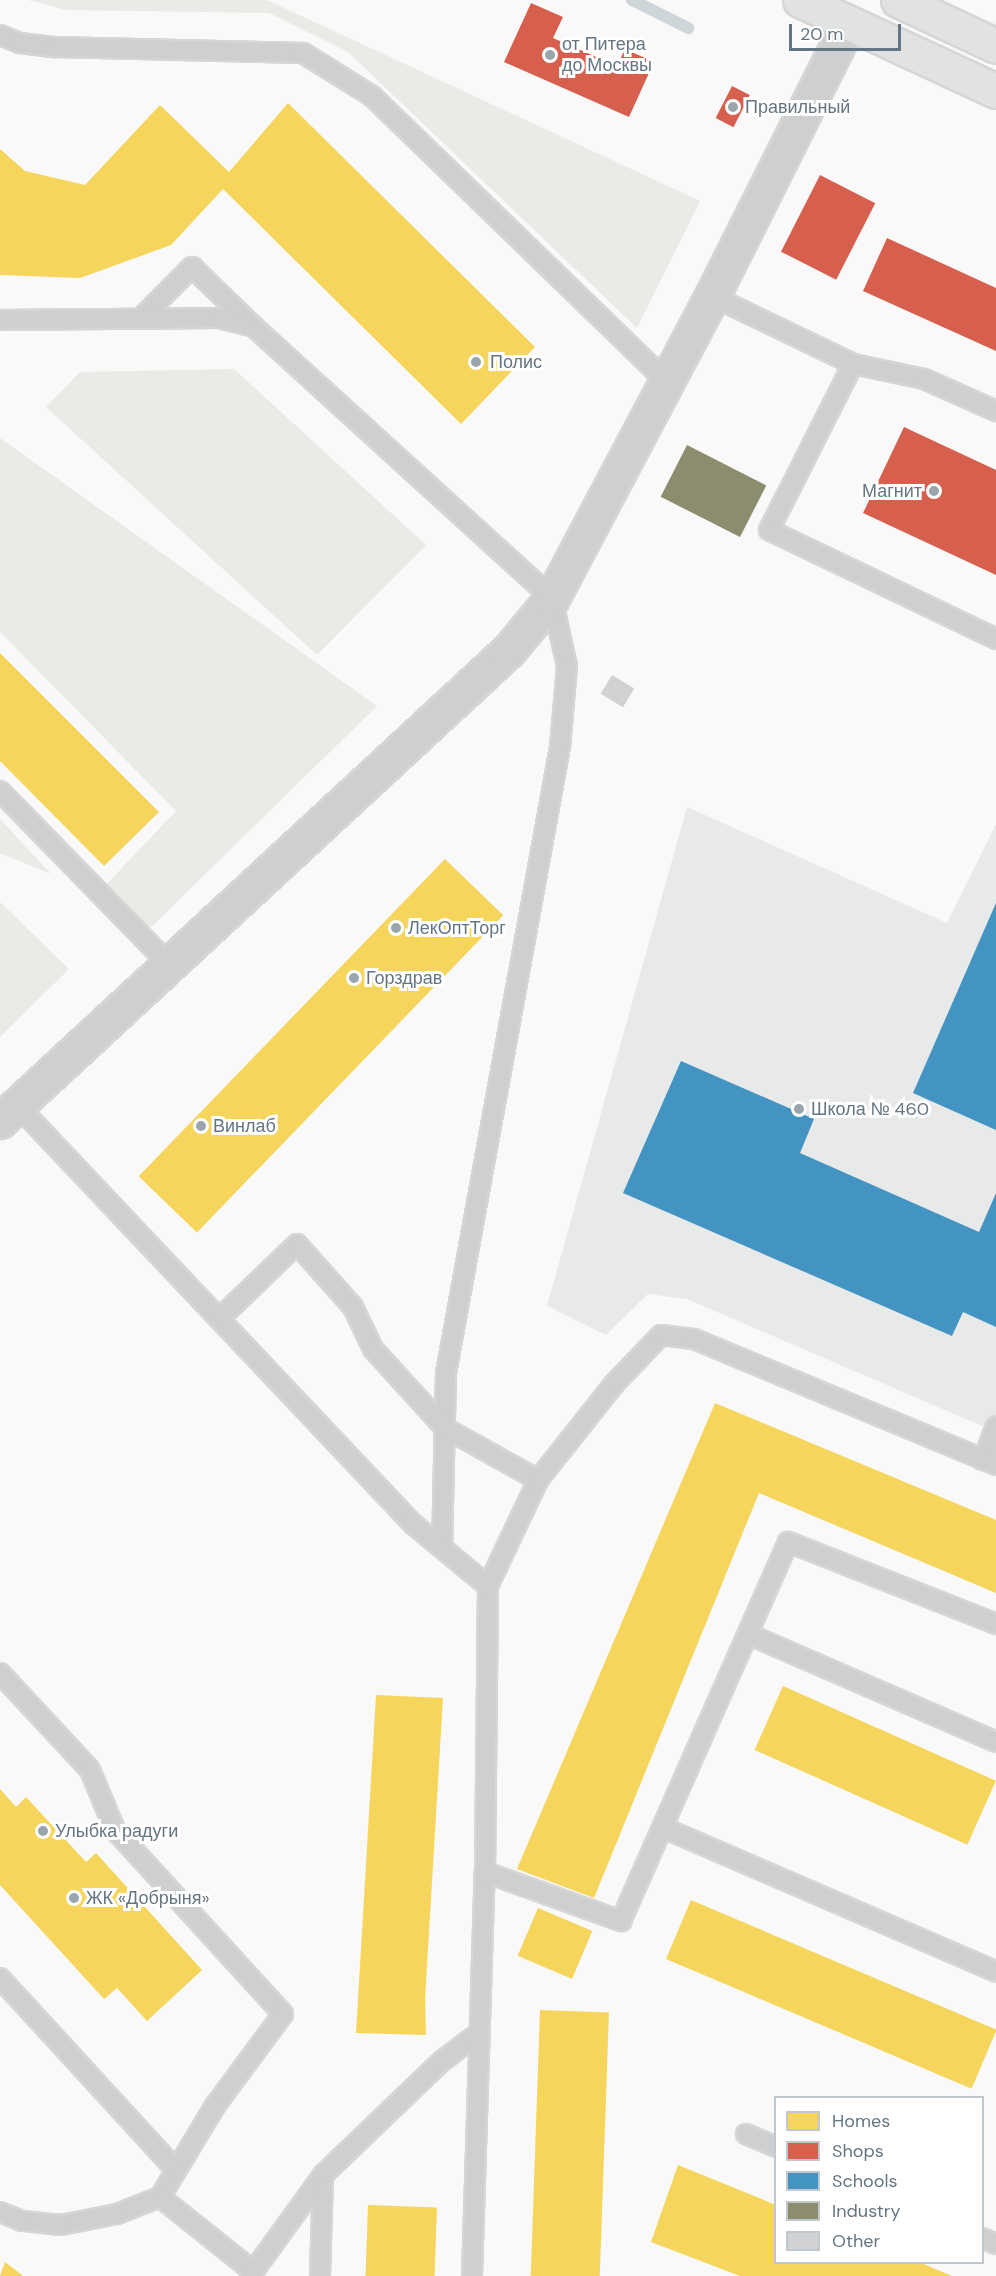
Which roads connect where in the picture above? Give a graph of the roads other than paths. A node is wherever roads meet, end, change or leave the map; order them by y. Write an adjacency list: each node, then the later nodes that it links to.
1 (800, 0): 3 (highway)
2 (898, 0): 5 (highway)
3 (849, 23): 6 (highway); 7 (street)
4 (0, 35): 12 (lane)
5 (996, 46)
6 (996, 91)
7 (712, 296): 11 (lane); 12 (street)
8 (140, 319): 9 (lane); 10 (lane); 10 (lane)
9 (0, 320)
10 (254, 327): 14 (lane)
11 (853, 364): 13 (lane); 15 (lane)
12 (667, 382): 14 (street)
13 (996, 411)
14 (552, 598): 17 (street); 21 (lane)
15 (996, 639)
16 (0, 791): 17 (lane)
17 (170, 965): 18 (street)
18 (9, 1113): 19 (lane)
19 (219, 1319): 21 (lane); 24 (lane)
20 (996, 1426): 22 (lane)
21 (445, 1428): 23 (lane); 24 (lane)
22 (989, 1462): 23 (lane)
23 (538, 1480): 25 (lane)
24 (442, 1548): 25 (lane)
25 (488, 1586): 31 (lane)
26 (996, 1624): 27 (lane)
27 (748, 1634): 29 (lane); 30 (lane)
28 (0, 1673): 37 (lane)
29 (996, 1742)
30 (664, 1828): 31 (lane); 32 (lane)
31 (485, 1872): 34 (lane)
32 (996, 1972)
33 (0, 1978): 37 (lane)
34 (479, 2033): 38 (lane); 43 (lane)
35 (746, 2134): 36 (lane)
36 (774, 2146)
37 (176, 2170): 39 (lane)
38 (323, 2175): 41 (lane); 42 (lane)
39 (160, 2197): 40 (lane); 41 (lane)
40 (0, 2212)
41 (252, 2274)
42 (320, 2276)
43 (472, 2276)

